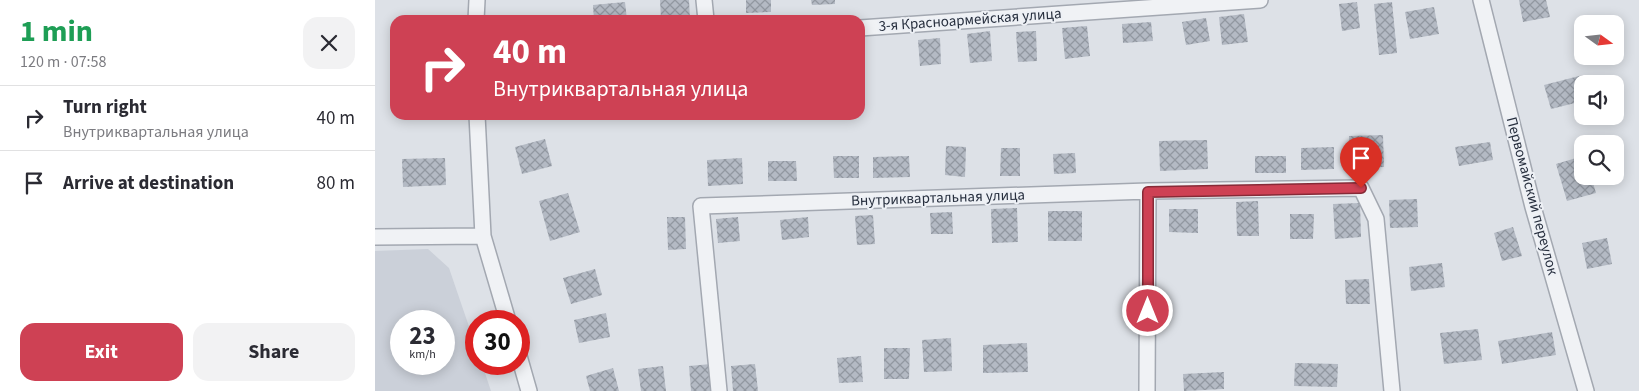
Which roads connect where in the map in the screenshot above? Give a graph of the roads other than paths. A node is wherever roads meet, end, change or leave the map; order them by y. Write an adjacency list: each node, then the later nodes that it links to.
1 (477, 0): 5 (street)
2 (704, 0): 6 (street)
3 (1260, 0): 7 (street, 3-я Красноармейская улица)
4 (1481, 0): 18 (street, Первомайский переулок)
5 (477, 15)
6 (706, 15)
7 (865, 28)
8 (477, 120): 10 (street)
9 (1148, 192): 15 (street, Внутриквартальная улица); 16 (street); 17 (street, Внутриквартальная улица)
10 (483, 236): 11 (street); 12 (street)
11 (375, 237)
12 (505, 310)
13 (524, 375): 14 (street)
14 (529, 391)
15 (719, 391)
16 (1147, 391)
17 (1392, 391)
18 (1586, 391)

